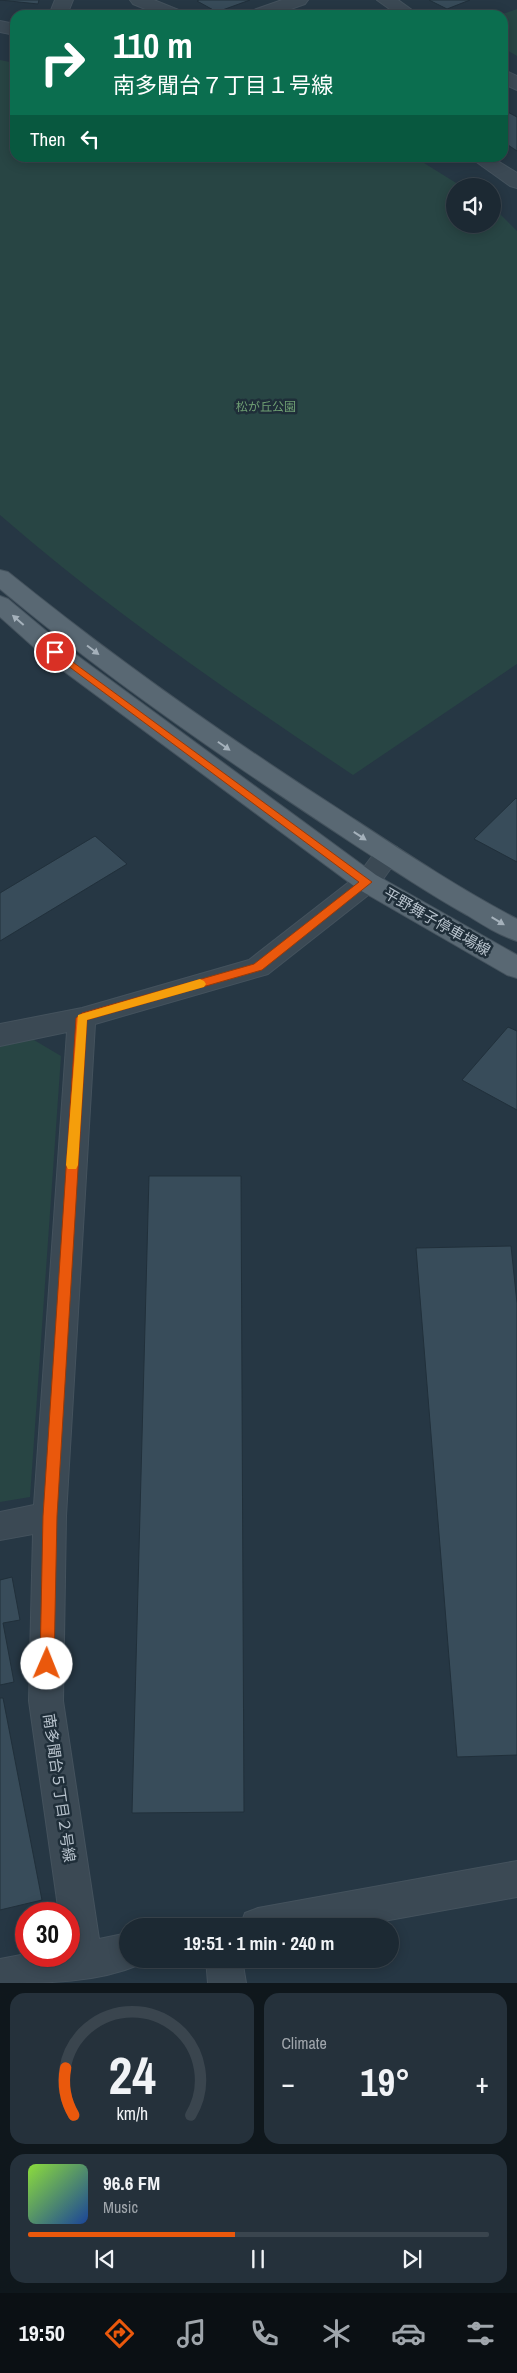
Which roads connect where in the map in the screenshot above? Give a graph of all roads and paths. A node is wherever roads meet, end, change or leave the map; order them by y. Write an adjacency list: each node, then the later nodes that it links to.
1 (139, 0): 4 (street)
2 (299, 0): 5 (street)
3 (386, 0): 6 (street)
4 (163, 10)
5 (272, 10)
6 (402, 10)
7 (487, 162): 8 (street)
8 (517, 182)
9 (0, 577): 11 (main road, 平野舞子停車場線, one-way to 11)
10 (0, 604): 12 (main road, 平野舞子停車場線, one-way to 10)
11 (388, 854): 12 (street); 13 (main road, 平野舞子停車場線, one-way to 13)
12 (367, 882): 14 (main road, 平野舞子停車場線); 15 (street)
13 (517, 932)
14 (517, 968)
15 (82, 1018): 16 (street); 17 (street, 南多聞台５丁目２号線)
16 (0, 1035)
17 (50, 1516): 18 (street); 22 (street, 南多聞台５丁目２号線)
18 (0, 1526)
19 (517, 1879): 20 (street)
20 (302, 1918)
21 (119, 1952): 22 (street)
22 (84, 1959): 24 (street)
23 (225, 1968): 25 (street)
24 (0, 1978)
25 (227, 1983)

